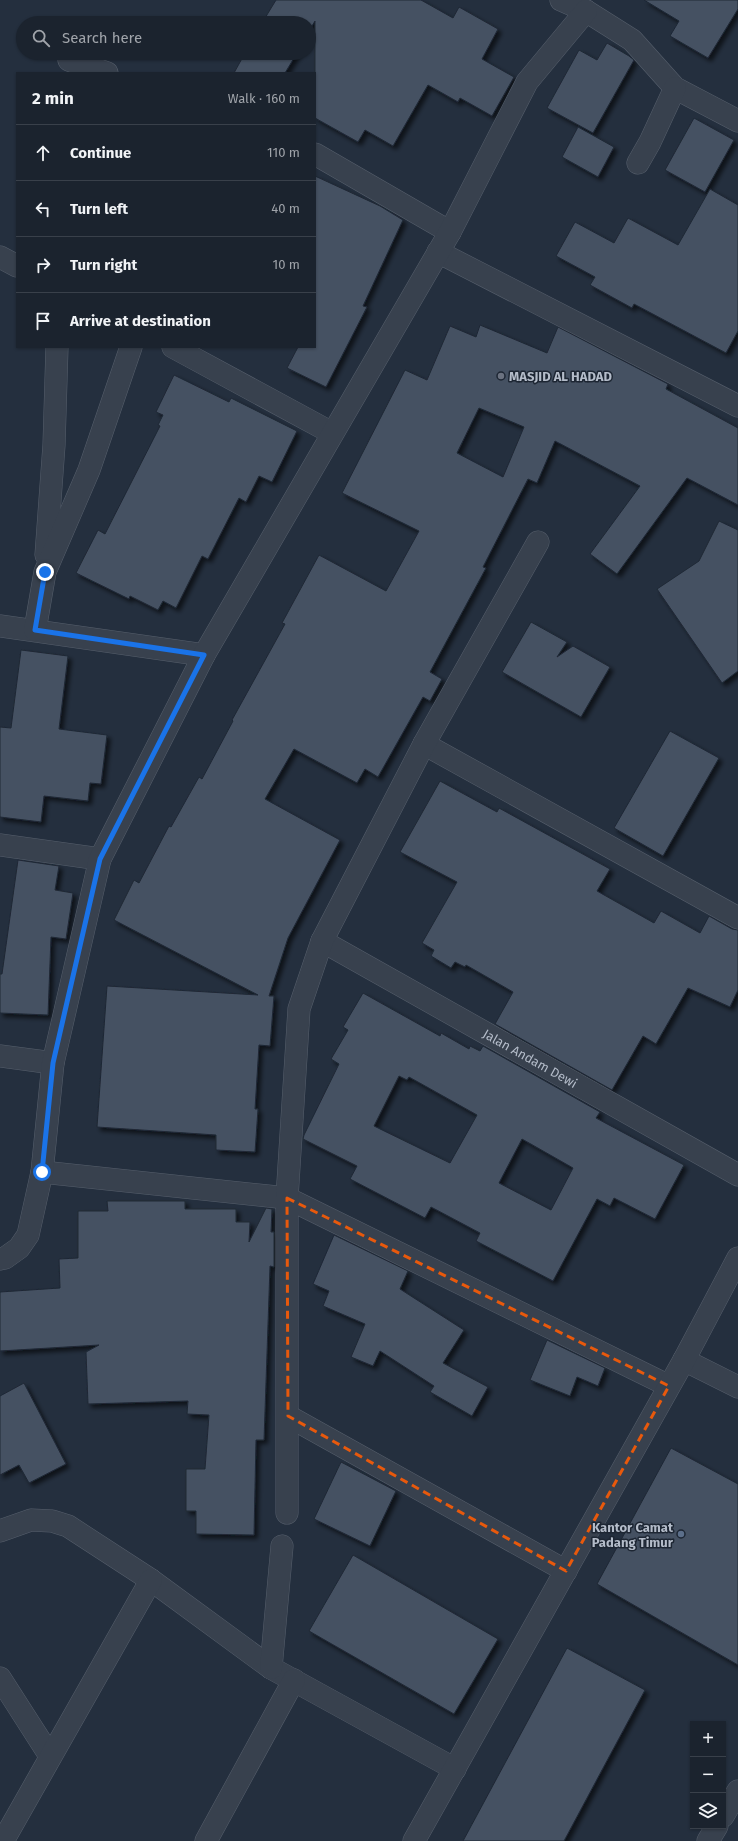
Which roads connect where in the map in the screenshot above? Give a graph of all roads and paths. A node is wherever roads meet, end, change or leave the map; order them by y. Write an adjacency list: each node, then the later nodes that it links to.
1 (562, 0): 2 (street)
2 (586, 11): 5 (street); 9 (street)
3 (69, 60): 4 (street)
4 (104, 72)
5 (675, 88): 6 (street); 8 (street)
6 (738, 121)
7 (316, 155): 9 (street)
8 (638, 162)
9 (450, 232): 10 (street)
10 (438, 252): 16 (street); 17 (street)
11 (0, 257): 12 (street)
12 (16, 265)
13 (57, 348): 19 (street)
14 (131, 348): 19 (street)
15 (175, 348): 17 (street)
16 (738, 406)
17 (332, 433): 22 (street)
18 (538, 542): 23 (street)
19 (45, 572): 21 (street)
20 (0, 626): 21 (street)
21 (35, 630): 22 (street)
22 (204, 655): 25 (street)
23 (424, 744): 26 (street); 27 (street)
24 (0, 846): 25 (street)
25 (100, 859): 29 (street)
26 (738, 918)
27 (322, 941): 31 (street, Jalan Andam Dewi); 32 (street)
28 (0, 1056): 29 (street)
29 (53, 1063): 30 (street)
30 (42, 1172): 32 (street); 34 (street)
31 (738, 1175)
32 (287, 1198): 36 (street); 38 (street)
33 (738, 1258): 35 (street)
34 (0, 1259)
35 (684, 1360): 36 (street); 37 (street)
36 (669, 1386): 42 (street)
37 (738, 1387)
38 (288, 1416): 39 (street); 42 (street)
39 (287, 1513)
40 (0, 1531): 43 (street)
41 (282, 1546): 44 (street)
42 (566, 1571): 48 (street)
43 (150, 1580): 44 (street); 47 (street)
44 (271, 1668): 46 (street)
45 (0, 1678): 47 (street)
46 (294, 1680): 48 (street); 53 (street)
47 (50, 1756): 52 (street)
48 (455, 1769): 54 (street)
49 (738, 1791): 50 (street)
50 (726, 1811)
51 (715, 1829): 55 (street)
52 (3, 1841)
53 (206, 1841)
54 (414, 1841)
55 (708, 1841)

